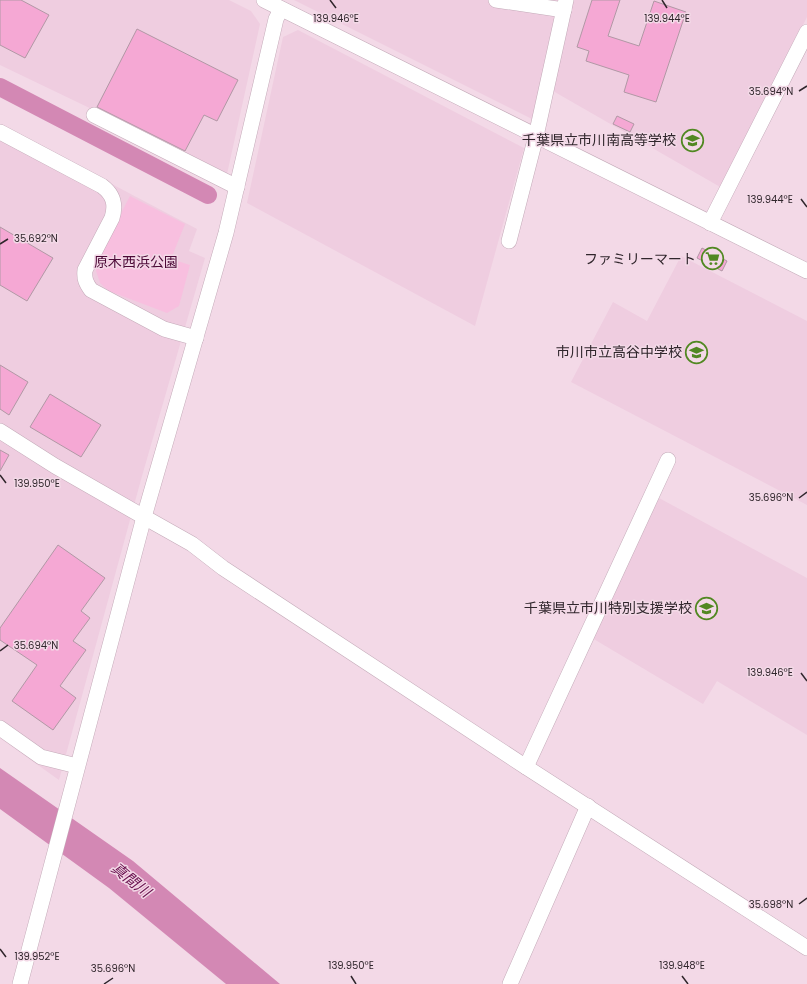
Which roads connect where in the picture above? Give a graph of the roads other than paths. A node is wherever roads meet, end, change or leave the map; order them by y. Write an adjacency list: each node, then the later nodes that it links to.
1 (264, 0): 4 (street)
2 (496, 0): 3 (street)
3 (565, 5): 8 (street)
4 (280, 8): 8 (street); 9 (street)
5 (806, 37): 10 (street)
6 (94, 115): 9 (street)
7 (0, 132): 13 (street)
8 (536, 136): 10 (street); 11 (street)
9 (237, 187): 13 (street)
10 (710, 223): 12 (street)
11 (509, 241)
12 (807, 270)
13 (196, 338): 16 (street)
14 (0, 431): 16 (street)
15 (668, 460): 19 (street)
16 (144, 518): 18 (street); 19 (street)
17 (0, 728): 18 (street)
18 (77, 766): 22 (street)
19 (526, 767): 20 (street)
20 (588, 806): 21 (street); 23 (street)
21 (807, 948)
22 (20, 984)
23 (510, 984)

